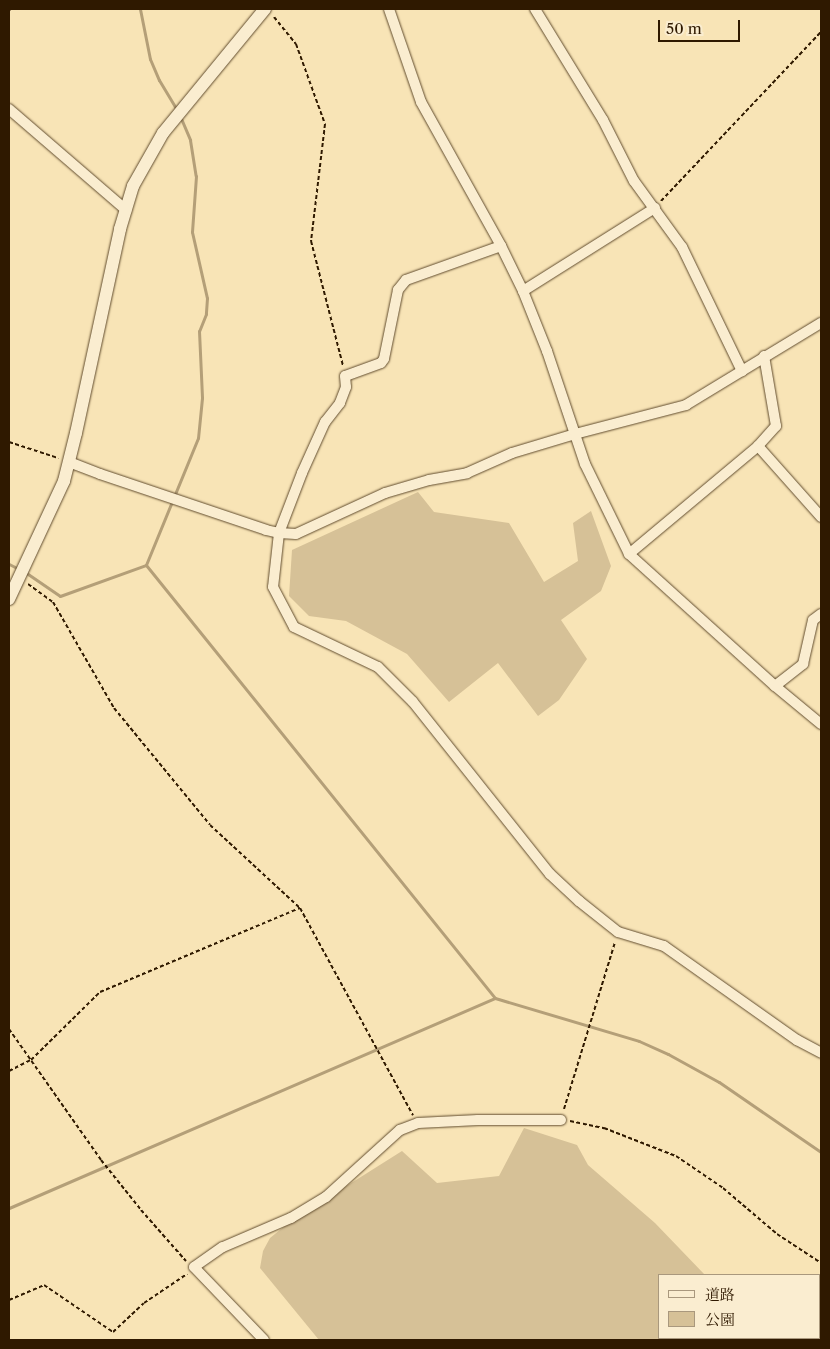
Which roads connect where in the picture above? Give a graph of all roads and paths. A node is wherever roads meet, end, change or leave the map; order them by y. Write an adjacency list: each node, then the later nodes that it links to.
1 (389, 9): 8 (street)
2 (534, 9): 6 (street)
3 (268, 12): 7 (street); 13 (path)
4 (821, 32): 6 (path)
5 (9, 109): 7 (street)
6 (655, 208): 9 (street); 12 (street)
7 (126, 210): 17 (street)
8 (501, 246): 9 (street); 13 (street)
9 (523, 291): 14 (street)
10 (821, 323): 11 (street)
11 (764, 356): 12 (street); 16 (street)
12 (742, 371): 14 (street)
13 (345, 376): 19 (street)
14 (576, 434): 19 (street); 20 (street)
15 (9, 442): 17 (path)
16 (758, 446): 18 (street); 20 (street)
17 (69, 462): 19 (street); 21 (street)
18 (821, 517)
19 (279, 533): 27 (street)
20 (628, 554): 24 (street)
21 (18, 578): 22 (street); 26 (path)
22 (9, 599)
23 (821, 614): 24 (street)
24 (775, 686): 25 (street)
25 (821, 723)
26 (300, 908): 30 (path); 33 (path)
27 (618, 932): 29 (street); 32 (path)
28 (9, 1029): 30 (path)
29 (821, 1054)
30 (31, 1060): 31 (path); 35 (path)
31 (9, 1071)
32 (561, 1120): 33 (street); 34 (path)
33 (418, 1123): 35 (street)
34 (821, 1263)
35 (194, 1267): 36 (path); 37 (street)
36 (9, 1300)
37 (264, 1340)

